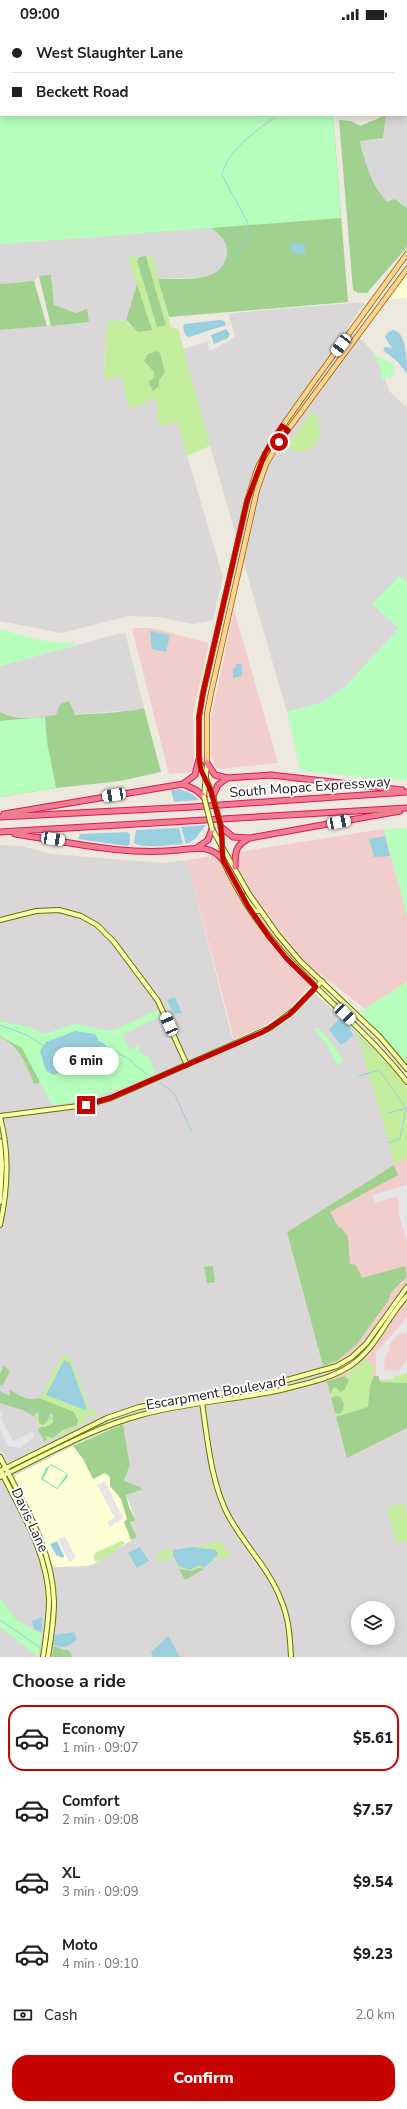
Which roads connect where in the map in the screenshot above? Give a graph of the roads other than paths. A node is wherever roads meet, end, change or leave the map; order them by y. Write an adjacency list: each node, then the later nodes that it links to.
1 (407, 254): 3 (main road)
2 (407, 269): 4 (main road)
3 (282, 426): 4 (main road); 5 (main road)
4 (288, 430): 6 (main road)
5 (235, 551): 6 (main road); 7 (main road)
6 (243, 553): 9 (main road)
7 (206, 678): 8 (main road); 9 (main road)
8 (199, 711): 10 (main road); 11 (main road)
9 (207, 713): 10 (main road)
10 (206, 749): 12 (main road)
11 (199, 759): 14 (main road); 15 (highway)
12 (207, 763): 13 (highway); 14 (main road)
13 (227, 778): 16 (highway); 17 (highway)
14 (206, 779): 17 (main road); 18 (main road)
15 (183, 784): 18 (highway); 20 (highway)
16 (407, 791): 20 (highway, South Mopac Expressway)
17 (213, 796): 21 (main road, bridge)
18 (204, 797): 22 (main road, bridge)
19 (407, 809): 23 (highway, South Mopac Expressway); 24 (highway)
20 (0, 816)
21 (221, 827): 24 (highway); 26 (main road)
22 (212, 829): 25 (highway); 26 (main road)
23 (2, 832): 25 (highway)
24 (250, 838): 28 (highway)
25 (197, 848): 27 (highway)
26 (223, 848): 27 (main road); 28 (main road)
27 (223, 860): 29 (main road)
28 (235, 867): 30 (main road)
29 (240, 893): 30 (main road); 31 (main road)
30 (260, 911): 33 (main road)
31 (254, 916): 33 (main road); 35 (main road)
32 (0, 920): 36 (main road)
33 (278, 935): 34 (main road)
34 (322, 981): 35 (main road); 37 (main road)
35 (316, 987): 36 (main road); 38 (main road)
36 (187, 1065): 39 (main road)
37 (407, 1069)
38 (407, 1082)
39 (0, 1117): 42 (main road)
40 (0, 1141): 41 (main road)
41 (0, 1202)
42 (0, 1225)
43 (407, 1287): 45 (main road, Escarpment Boulevard)
44 (407, 1296): 46 (main road, Escarpment Boulevard)
45 (377, 1328): 46 (main road); 47 (main road, Escarpment Boulevard)
46 (383, 1332): 48 (main road, Escarpment Boulevard)
47 (201, 1396): 48 (main road); 50 (main road, Escarpment Boulevard)
48 (202, 1404): 52 (main road, Escarpment Boulevard); 56 (main road)
49 (0, 1457): 50 (main road, Davis Lane)
50 (6, 1468): 51 (main road, Escarpment Boulevard); 52 (main road, Davis Lane)
51 (0, 1470): 53 (main road, Davis Lane)
52 (8, 1473): 53 (main road, Escarpment Boulevard); 55 (main road, Davis Lane)
53 (2, 1476): 54 (main road, Davis Lane)
54 (42, 1657)
55 (48, 1657)
56 (291, 1657)

